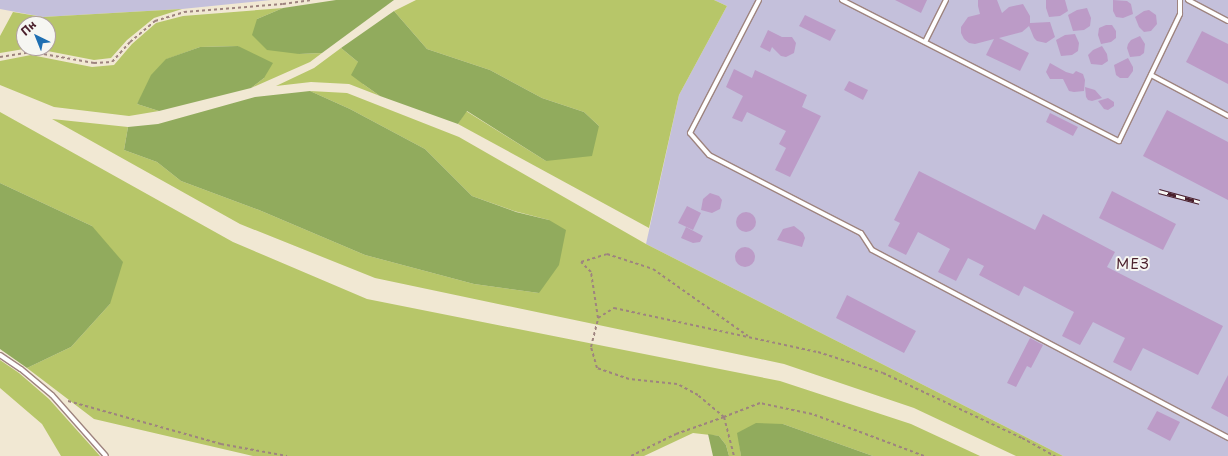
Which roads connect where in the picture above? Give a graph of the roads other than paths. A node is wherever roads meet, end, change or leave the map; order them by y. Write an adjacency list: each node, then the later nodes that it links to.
1 (759, 0): 11 (lane)
2 (842, 0): 7 (lane)
3 (946, 0): 7 (lane)
4 (1180, 0): 8 (lane)
5 (1188, 0): 6 (lane)
6 (1228, 21)
7 (925, 42): 8 (lane)
8 (1151, 75): 9 (lane)
9 (1228, 116)
10 (0, 355): 12 (lane)
11 (1228, 438)
12 (106, 456)

